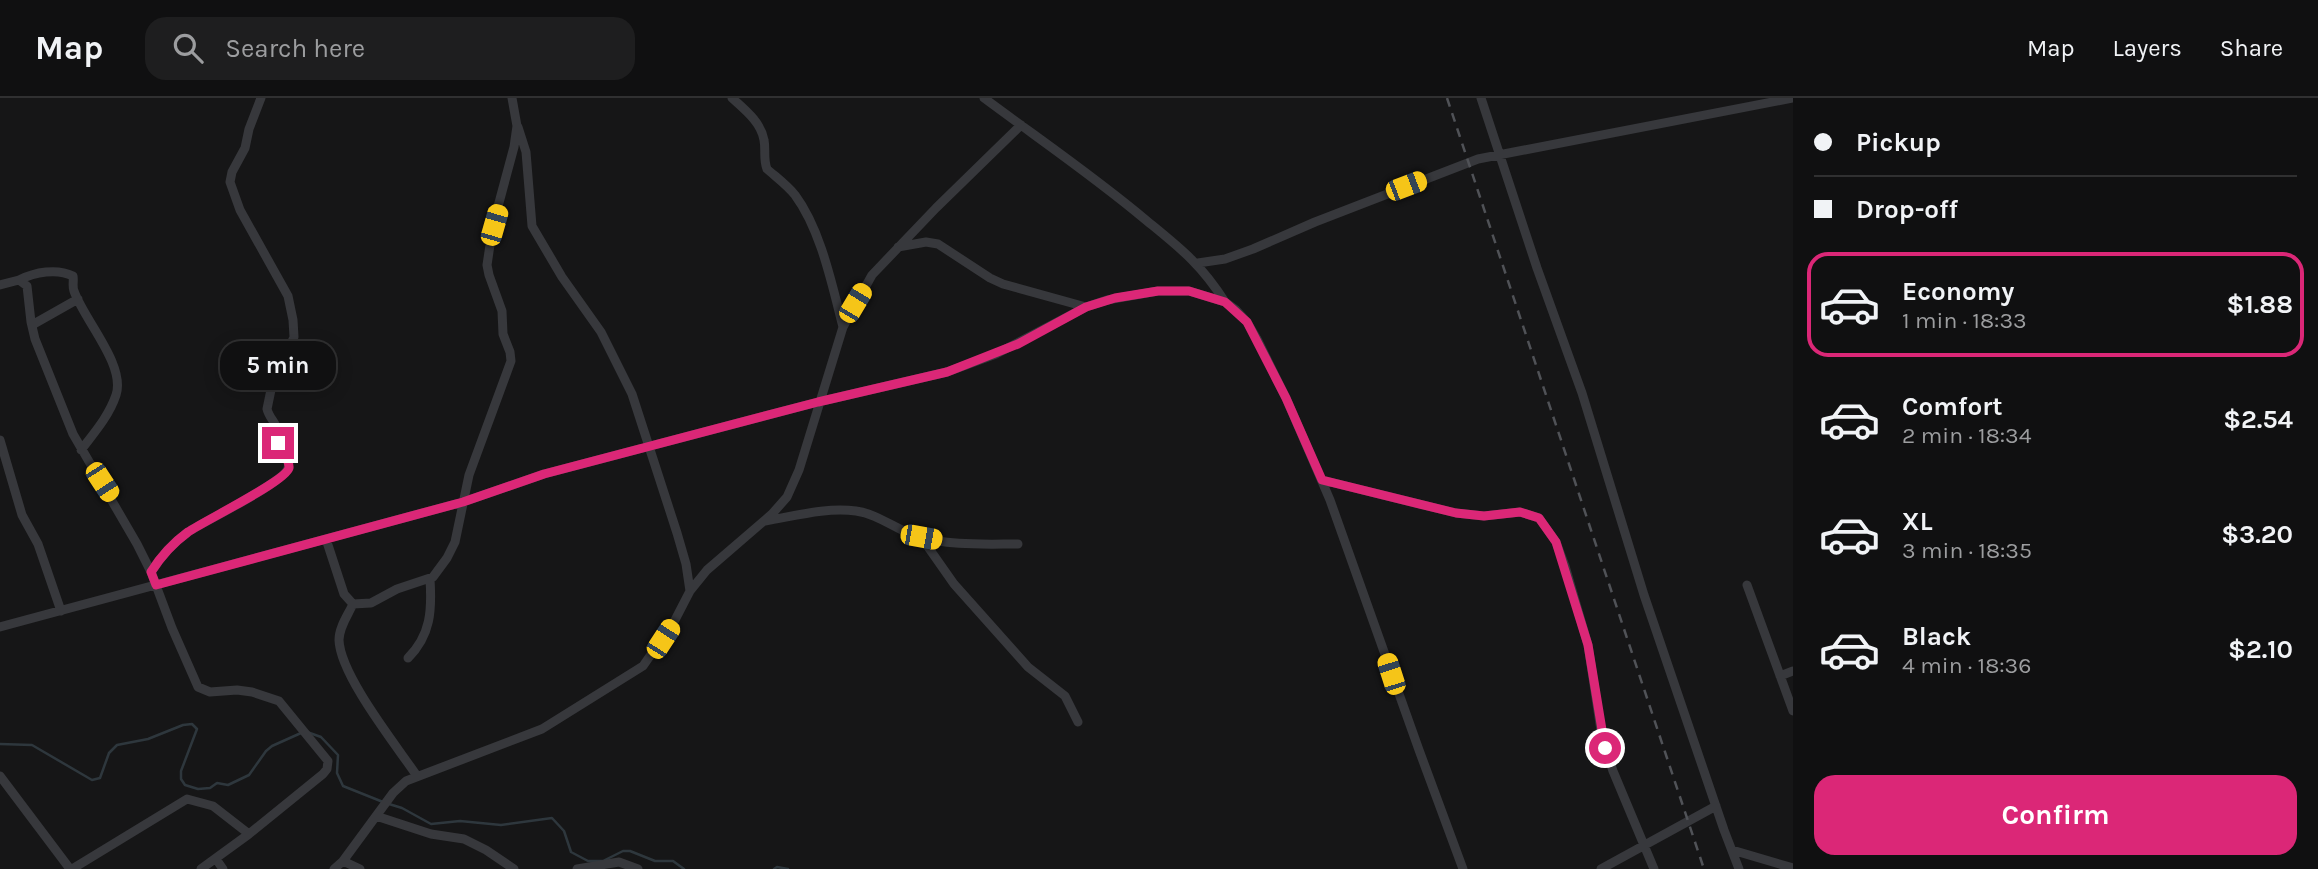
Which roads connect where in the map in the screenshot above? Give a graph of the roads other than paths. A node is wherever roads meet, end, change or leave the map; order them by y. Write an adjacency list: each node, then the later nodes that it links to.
1 (261, 98): 29 (street)
2 (512, 98): 8 (street)
3 (732, 98): 18 (street)
4 (984, 98): 7 (street)
5 (1481, 98): 9 (street)
6 (1793, 98): 9 (street)
7 (1021, 125): 10 (street); 11 (street)
8 (517, 126): 21 (street); 24 (street)
9 (1498, 155): 11 (street); 44 (street)
10 (897, 247): 16 (street); 18 (street)
11 (1198, 263): 15 (street)
12 (19, 279): 13 (street); 14 (street); 17 (street)
13 (0, 285)
14 (78, 299): 17 (street); 22 (street)
15 (1225, 302): 16 (street); 23 (street)
16 (1086, 307): 19 (street)
17 (32, 325): 22 (street)
18 (843, 327): 19 (street)
19 (818, 402): 21 (street); 25 (street)
20 (0, 440): 35 (street)
21 (649, 446): 24 (street); 33 (street)
22 (81, 450): 29 (street)
23 (1322, 480): 47 (street); 60 (street)
24 (463, 502): 27 (street); 30 (street)
25 (765, 521): 26 (street); 33 (street)
26 (921, 537): 28 (street); 41 (street)
27 (326, 539): 31 (street); 34 (street)
28 (1018, 544)
29 (151, 572): 31 (street)
30 (430, 579): 34 (street); 37 (street)
31 (156, 585): 35 (street); 46 (street)
32 (1747, 585): 39 (street)
33 (690, 591): 43 (street)
34 (353, 604): 43 (street)
35 (61, 611): 36 (street)
36 (0, 626)
37 (408, 658)
38 (1793, 671): 39 (street)
39 (1780, 676): 40 (street)
40 (1793, 711)
41 (1078, 722)
42 (0, 776): 53 (street)
43 (417, 776): 45 (street)
44 (1716, 806): 47 (street); 48 (street)
45 (376, 816): 50 (street); 51 (street)
46 (249, 834): 49 (street); 53 (street)
47 (1644, 845): 61 (street); 62 (street)
48 (1731, 850): 52 (street); 63 (street)
49 (216, 859): 54 (street); 55 (street)
50 (343, 861): 56 (street); 57 (street)
51 (512, 868)
52 (1793, 868)
53 (71, 869)
54 (201, 869)
55 (223, 869)
56 (334, 869)
57 (360, 869)
58 (577, 869): 59 (street)
59 (638, 869)
60 (1463, 869)
61 (1601, 869)
62 (1654, 869)
63 (1739, 869)

